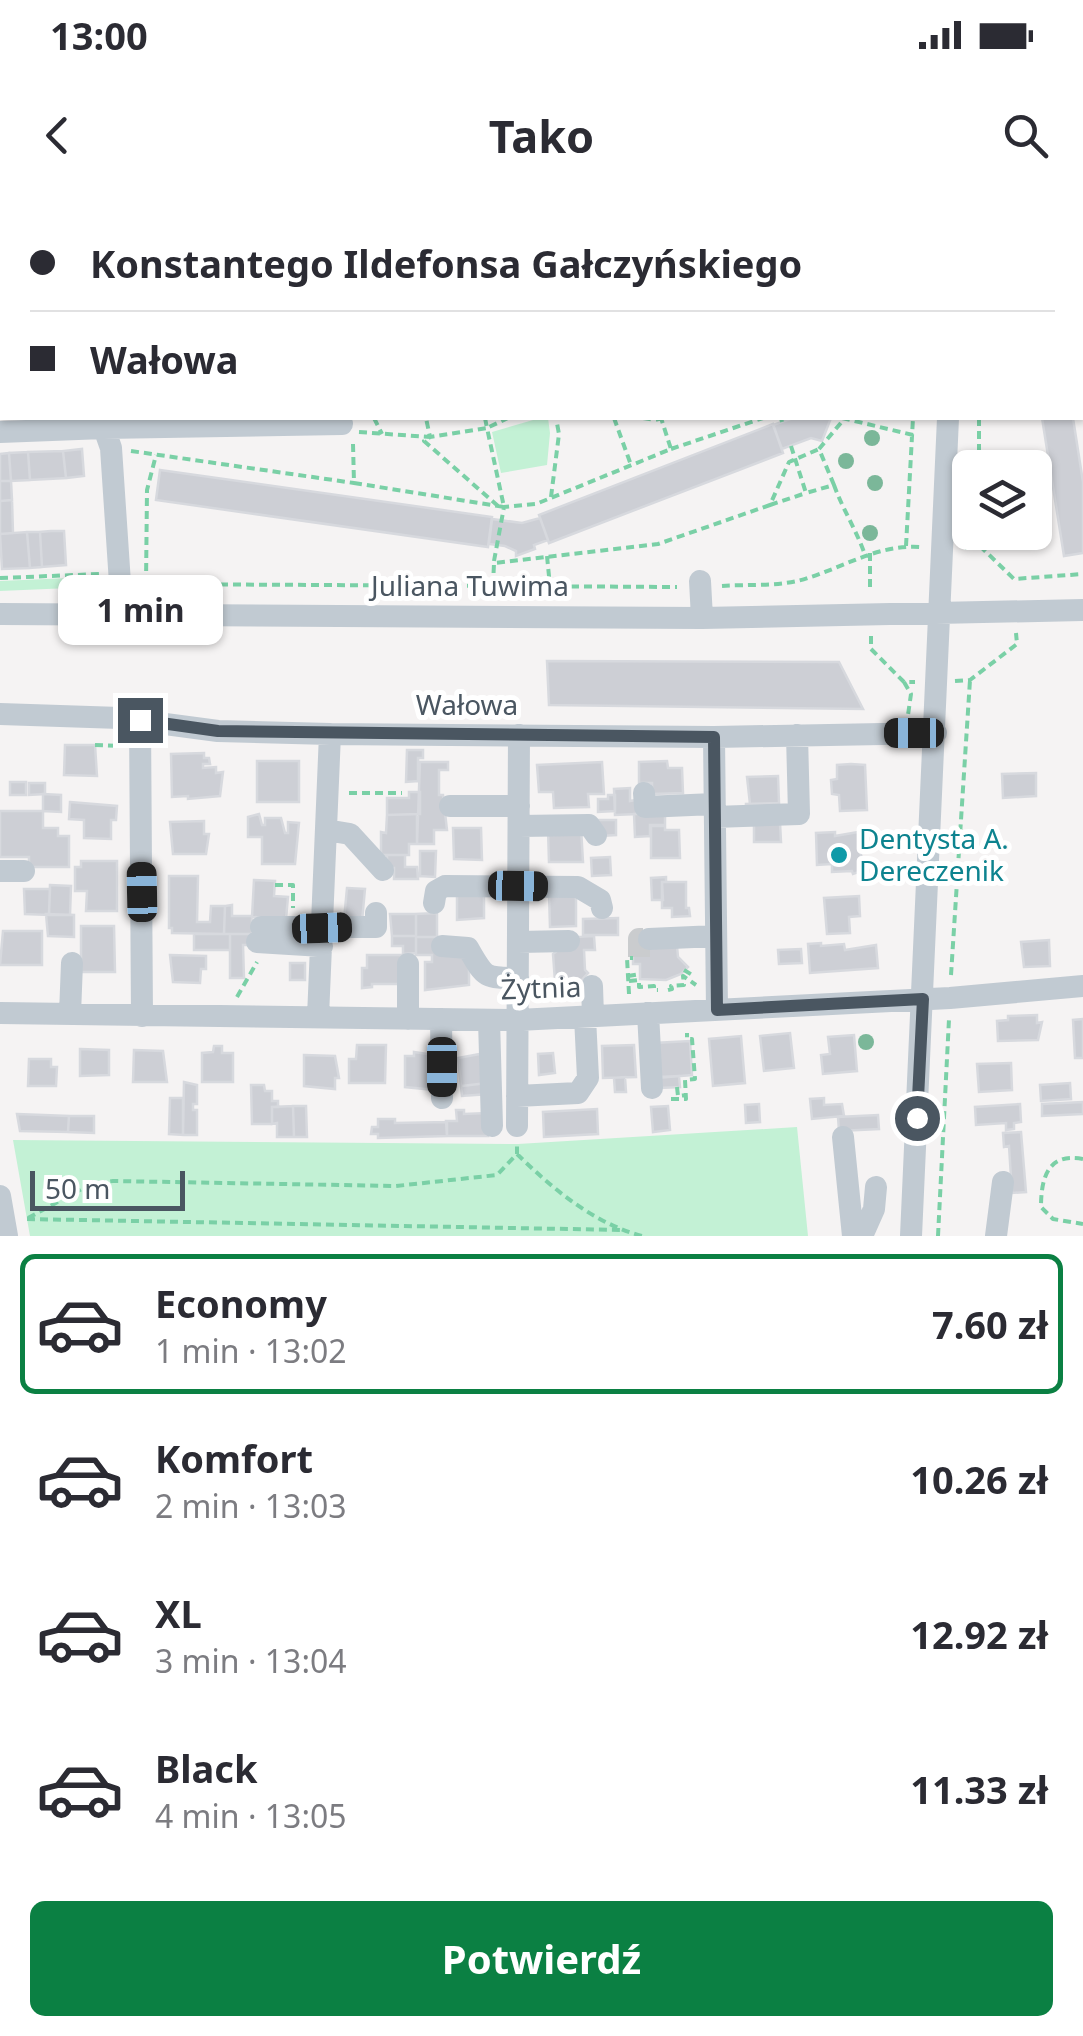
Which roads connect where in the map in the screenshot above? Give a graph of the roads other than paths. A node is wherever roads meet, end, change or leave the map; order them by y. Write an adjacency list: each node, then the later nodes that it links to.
1 (948, 420): 9 (street)
2 (347, 428): 4 (street)
3 (0, 432): 4 (street)
4 (108, 438): 8 (street)
5 (700, 584): 10 (street)
6 (1083, 610): 9 (street, Juliana Tuwima)
7 (0, 614): 8 (street, Juliana Tuwima)
8 (119, 614): 10 (street, Juliana Tuwima)
9 (940, 614): 10 (street, Juliana Tuwima); 13 (street)
10 (702, 618)
11 (0, 714): 12 (street, Wałowa)
12 (140, 720): 14 (street, Wałowa); 47 (street)
13 (936, 733): 15 (street, Wałowa); 42 (street)
14 (330, 734): 16 (street, Wałowa); 22 (street)
15 (797, 735): 17 (street, Wałowa); 19 (street)
16 (519, 736): 17 (street, Wałowa); 21 (street)
17 (714, 737): 19 (street)
18 (644, 793): 19 (street)
19 (714, 810): 34 (street)
20 (451, 814): 21 (street)
21 (519, 818): 23 (street); 25 (street)
22 (326, 830): 24 (street); 30 (street)
23 (596, 835)
24 (383, 870)
25 (518, 886): 26 (street); 27 (street); 32 (street)
26 (434, 903)
27 (602, 908)
28 (376, 913): 30 (street)
29 (272, 935): 30 (street)
30 (322, 937): 49 (street)
31 (650, 939): 34 (street)
32 (518, 942): 33 (street); 39 (street)
33 (570, 942)
34 (716, 943): 36 (street); 43 (street)
35 (442, 946): 39 (street)
36 (683, 960)
37 (72, 963): 46 (street)
38 (408, 964): 50 (street)
39 (518, 978): 53 (street)
40 (592, 986): 48 (street)
41 (1083, 986): 42 (street, Żytnia)
42 (923, 999): 43 (street, Żytnia); 66 (street)
43 (717, 1004): 45 (street, Żytnia)
44 (0, 1013): 46 (street, Żytnia)
45 (648, 1013): 48 (street, Żytnia); 54 (street)
46 (70, 1014): 47 (street, Żytnia)
47 (142, 1016): 49 (street, Żytnia)
48 (589, 1016): 53 (street, Żytnia); 55 (street)
49 (318, 1018): 50 (street, Żytnia)
50 (408, 1018): 51 (street, Żytnia)
51 (441, 1019): 52 (street, Żytnia); 56 (street)
52 (489, 1020): 53 (street, Żytnia); 57 (street)
53 (518, 1020): 55 (street)
54 (652, 1088)
55 (517, 1096): 58 (street)
56 (442, 1098)
57 (492, 1126)
58 (516, 1126)
59 (843, 1137): 64 (street)
60 (1003, 1182): 67 (street)
61 (876, 1188): 65 (street)
62 (0, 1196): 63 (street)
63 (4, 1232)
64 (854, 1236)
65 (862, 1236)
66 (912, 1236)
67 (996, 1236)

